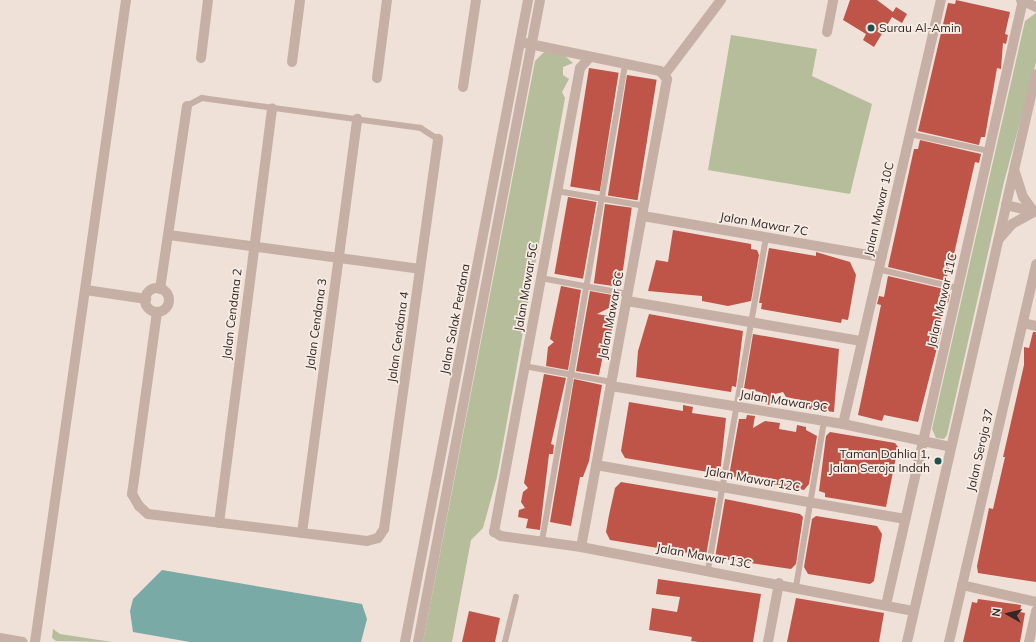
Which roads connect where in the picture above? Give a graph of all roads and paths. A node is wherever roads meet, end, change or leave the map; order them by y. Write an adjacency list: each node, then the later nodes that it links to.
1 (126, 0): 49 (street)
2 (208, 0): 17 (street)
3 (300, 0): 18 (street)
4 (387, 0): 22 (street)
5 (476, 0): 23 (street)
6 (528, 0): 14 (street, Jalan Salak Perdana)
7 (540, 0): 15 (street, Jalan Salak Perdana)
8 (721, 0): 20 (street)
9 (833, 0): 13 (street)
10 (941, 0): 27 (street, Jalan Mawar 10C)
11 (1022, 0): 12 (street); 29 (street, Jalan Mawar 11C)
12 (1036, 7)
13 (827, 32)
14 (520, 42): 15 (street); 86 (street, Jalan Salak Perdana)
15 (532, 44): 16 (street); 87 (street, Jalan Salak Perdana)
16 (590, 57): 19 (street); 31 (street, Jalan Mawar 5C)
17 (201, 58)
18 (292, 62)
19 (625, 64): 20 (street); 32 (lane)
20 (665, 74): 34 (street, Jalan Mawar 6C)
21 (1036, 74): 30 (street)
22 (377, 78)
23 (463, 88)
24 (187, 106): 25 (lane); 36 (street)
25 (272, 108): 26 (lane); 39 (street, Jalan Cendana 2)
26 (357, 119): 28 (lane); 41 (street, Jalan Cendana 3)
27 (910, 134): 29 (lane); 40 (street, Jalan Mawar 10C)
28 (438, 139): 43 (street, Jalan Cendana 4)
29 (988, 151): 47 (street, Jalan Mawar 11C)
30 (1014, 169): 33 (street); 35 (street)
31 (557, 191): 32 (lane); 45 (street, Jalan Mawar 5C)
32 (601, 199): 34 (lane); 46 (lane)
33 (1006, 205): 35 (street); 38 (street)
34 (644, 211): 37 (street, Jalan Mawar 7C); 50 (street, Jalan Mawar 6C)
35 (1035, 212): 38 (street)
36 (169, 235): 39 (street); 48 (street)
37 (766, 237): 40 (street, Jalan Mawar 7C); 53 (lane)
38 (998, 240): 64 (street)
39 (254, 247): 41 (street); 69 (street, Jalan Cendana 2)
40 (881, 257): 44 (street, Jalan Mawar 10C)
41 (338, 258): 43 (street); 71 (street, Jalan Cendana 3)
42 (1036, 264): 54 (street, Jalan Seroja 37)
43 (420, 269): 71 (street, Jalan Cendana 4)
44 (878, 269): 47 (lane); 56 (street, Jalan Mawar 10C)
45 (541, 278): 46 (lane); 57 (street, Jalan Mawar 5C)
46 (586, 286): 50 (lane); 58 (lane)
47 (958, 288): 63 (street, Jalan Mawar 11C)
48 (160, 289): 51 (street); 52 (street)
49 (86, 290): 51 (street); 85 (street)
50 (628, 298): 53 (street); 59 (street, Jalan Mawar 6C)
51 (146, 299): 52 (street)
52 (157, 312): 69 (street)
53 (751, 322): 56 (street); 60 (lane)
54 (1023, 323): 55 (street); 76 (street, Jalan Seroja 37)
55 (1036, 326)
56 (862, 341): 62 (street, Jalan Mawar 10C)
57 (524, 366): 58 (lane); 70 (street, Jalan Mawar 5C)
58 (571, 374): 59 (lane); 72 (lane)
59 (612, 384): 60 (street, Jalan Mawar 9C); 65 (street, Jalan Mawar 6C)
60 (736, 406): 61 (street, Jalan Mawar 9C); 66 (lane)
61 (824, 421): 62 (street, Jalan Mawar 9C); 67 (lane)
62 (843, 424): 63 (street, Jalan Mawar 9C)
63 (923, 441): 64 (street, Jalan Mawar 9C); 68 (street, Jalan Mawar 11C)
64 (950, 447): 81 (street)
65 (596, 465): 66 (street, Jalan Mawar 12C); 73 (street, Jalan Mawar 6C)
66 (722, 487): 67 (street, Jalan Mawar 12C); 74 (lane)
67 (810, 502): 68 (street, Jalan Mawar 12C); 77 (lane)
68 (905, 519): 80 (street, Jalan Mawar 11C)
69 (219, 523): 71 (street)
70 (494, 527): 72 (street, Jalan Mawar 13C)
71 (302, 533)
72 (542, 541): 73 (street, Jalan Mawar 13C)
73 (580, 547): 74 (street, Jalan Mawar 13C)
74 (708, 570): 75 (street, Jalan Mawar 13C)
75 (779, 583): 77 (street, Jalan Mawar 13C); 89 (street)
76 (962, 585): 79 (street); 91 (street, Jalan Seroja 37)
77 (796, 587): 80 (street, Jalan Mawar 13C)
78 (516, 597): 88 (lane)
79 (1036, 602)
80 (886, 605): 81 (street, Jalan Mawar 13C)
81 (914, 611): 90 (street)
82 (1036, 611): 92 (street)
83 (0, 638): 84 (street)
84 (23, 642)
85 (35, 642)
86 (404, 642)
87 (418, 642)
88 (505, 642)
89 (768, 642)
90 (907, 642)
91 (949, 642)
92 (1029, 642)

